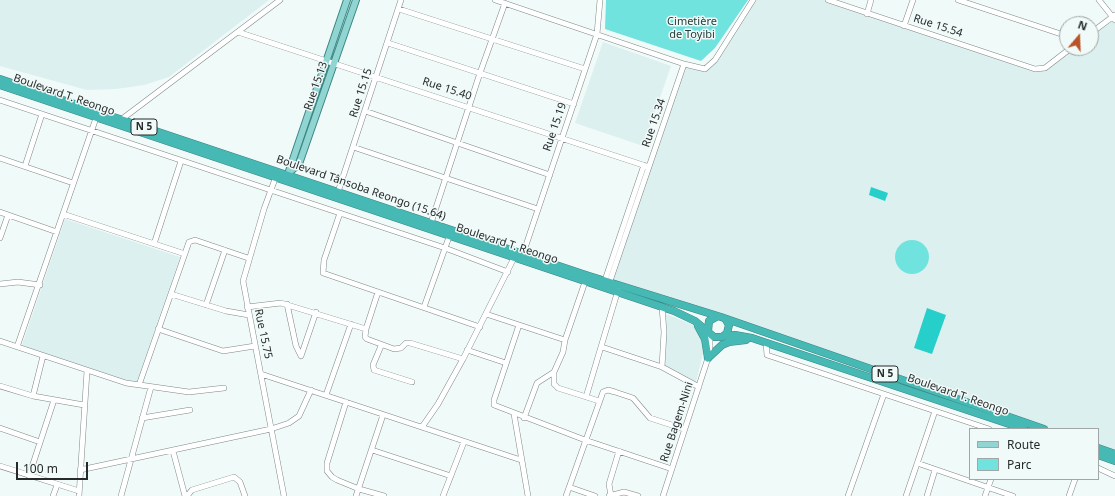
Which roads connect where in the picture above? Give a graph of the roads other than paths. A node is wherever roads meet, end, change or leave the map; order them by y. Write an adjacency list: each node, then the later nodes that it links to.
1 (280, 0): 19 (street)
2 (347, 0): 25 (main road, Rue 15.13)
3 (356, 0): 26 (main road, Rue 15.13)
4 (401, 0): 14 (street, Rue 15.15)
5 (495, 0): 13 (street)
6 (600, 0): 21 (street, Rue 15.19)
7 (753, 0): 27 (street)
8 (828, 0): 15 (street, Rue 15.54)
9 (871, 0): 15 (street)
10 (913, 0): 17 (street)
11 (958, 0): 20 (street)
12 (1099, 0): 16 (street)
13 (505, 3): 21 (street); 22 (street)
14 (398, 8): 22 (street); 23 (street, Rue 15.15)
15 (867, 14): 17 (street, Rue 15.54)
16 (1114, 17): 18 (street)
17 (904, 26): 24 (street, Rue 15.54)
18 (1099, 27)
19 (238, 32): 25 (street, Rue 15.40); 39 (street)
20 (1059, 33)
21 (597, 34): 27 (street); 28 (street, Rue 15.19)
22 (492, 40): 28 (street); 29 (street)
23 (388, 42): 29 (street); 30 (street, Rue 15.15)
24 (1060, 56)
25 (326, 61): 26 (street, Rue 15.40); 48 (main road, Rue 15.13)
26 (334, 64): 30 (street, Rue 15.40); 48 (main road, Rue 15.13)
27 (684, 64): 47 (street, Rue 15.34)
28 (586, 69): 34 (street, Rue 15.19)
29 (480, 73): 34 (street); 35 (street)
30 (376, 76): 35 (street, Rue 15.40); 36 (street, Rue 15.15)
31 (0, 79): 39 (highway, Boulevard Tânsoba Reongo (15.64) / N 5)
32 (0, 85): 38 (highway, Boulevard T. Reongo / N 5)
33 (0, 100): 37 (street)
34 (574, 104): 41 (street, Rue 15.19)
35 (469, 107): 41 (street, Rue 15.40); 42 (street)
36 (365, 111): 42 (street); 43 (street, Rue 15.15)
37 (42, 114): 40 (street); 46 (street)
38 (96, 118): 40 (street); 51 (highway, Boulevard T. Reongo / N 5)
39 (122, 120): 48 (highway, Boulevard Tânsoba Reongo (15.64) / N 5)
40 (91, 131): 45 (street); 52 (street)
41 (562, 138): 47 (street, Rue 15.40); 49 (street, Rue 15.19)
42 (458, 143): 49 (street); 50 (street)
43 (353, 147): 50 (street); 54 (street, Rue 15.15)
44 (0, 158): 46 (street)
45 (181, 161): 53 (street); 64 (street)
46 (25, 166): 52 (street)
47 (647, 166): 74 (street, Rue 15.34)
48 (288, 174): 51 (main road, Rue 15.13); 54 (highway, Boulevard Tânsoba Reongo (15.64) / N 5)
49 (550, 175): 55 (street, Rue 15.19)
50 (446, 178): 55 (street); 60 (street)
51 (275, 179): 53 (street, Rue 15.75); 62 (highway, Boulevard T. Reongo / N 5)
52 (73, 183): 58 (street)
53 (270, 191): 57 (street); 69 (street, Rue 15.75)
54 (338, 192): 60 (highway, Boulevard Tânsoba Reongo (15.64) / N 5)
55 (538, 209): 68 (street, Rue 15.19)
56 (0, 212): 59 (street)
57 (340, 213): 65 (street); 76 (street)
58 (63, 214): 61 (street); 64 (street)
59 (8, 215): 61 (street); 63 (street)
60 (431, 223): 68 (highway, Boulevard Tânsoba Reongo (15.64) / N 5)
61 (57, 232): 73 (street)
62 (449, 237): 65 (street); 68 (highway, Boulevard T. Reongo / N 5)
63 (0, 238)
64 (154, 244): 67 (street)
65 (445, 248): 70 (street); 81 (street)
66 (225, 250): 67 (street); 69 (street); 79 (street)
67 (184, 254): 77 (street)
68 (519, 255): 70 (street, Rue 15.19); 71 (highway, Boulevard T. Reongo / N 5); 74 (highway, Boulevard Tânsoba Reongo (15.64) / N 5)
69 (248, 258): 80 (street, Rue 15.75)
70 (508, 272): 84 (street, Rue 15.19)
71 (585, 282): 74 (highway, Boulevard T. Reongo / N 5); 96 (street)
72 (0, 284): 73 (street)
73 (40, 285): 101 (street)
74 (606, 285): 75 (highway, Boulevard Tânsoba Reongo (15.64) / N 5)
75 (619, 289): 82 (highway, N 5); 86 (highway, Boulevard Tânsoba Reongo (15.64) / N 5); 102 (street)
76 (378, 292): 81 (street); 93 (street)
77 (171, 294): 79 (street); 92 (street)
78 (287, 304): 80 (street); 83 (street); 83 (street)
79 (206, 305): 85 (street)
80 (247, 307): 85 (street, Rue 15.75)
81 (424, 307): 91 (street)
82 (662, 307): 88 (highway, N 5); 108 (street)
83 (316, 312): 89 (street)
84 (486, 314): 90 (street); 91 (street, Rue 15.19)
85 (249, 315): 99 (street, Rue 15.75)
86 (716, 317): 87 (highway, Boulevard Tânsoba Reongo (15.64) / N 5); 94 (highway)
87 (726, 320): 95 (highway); 137 (highway, Boulevard Tânsoba Reongo (15.64) / N 5)
88 (694, 321): 94 (highway, N 5); 105 (highway)
89 (351, 324): 93 (street); 120 (street)
90 (519, 325): 96 (street); 107 (street)
91 (480, 327): 103 (street, Rue 15.19)
92 (158, 329): 99 (street); 113 (street)
93 (366, 329): 100 (street)
94 (709, 333): 95 (highway, N 5); 105 (street)
95 (722, 337): 98 (highway, Boulevard T. Reongo / N 5); 105 (street)
96 (565, 340): 110 (street)
97 (0, 341): 101 (street)
98 (762, 342): 105 (highway); 119 (street); 136 (highway, Boulevard T. Reongo / N 5)
99 (255, 346): 111 (street, Rue 15.75)
100 (381, 346): 106 (street); 112 (street)
101 (18, 347): 104 (street)
102 (602, 347): 108 (street); 122 (street)
103 (467, 350): 106 (street, Rue 15.19); 107 (street)
104 (44, 356): 109 (street); 121 (street)
105 (708, 356): 116 (street, Rue Bagem-Nini)
106 (463, 358): 133 (street, Rue 15.19)
107 (506, 363): 129 (street)
108 (662, 367): 116 (street)
109 (87, 371): 113 (street); 126 (street)
110 (554, 372): 122 (street); 132 (street)
111 (261, 374): 118 (street); 138 (street, Rue 15.75)
112 (412, 382)
113 (139, 385): 115 (street)
114 (0, 386): 121 (street)
115 (150, 387): 117 (street); 131 (street)
116 (699, 387): 139 (street, Rue Bagem-Nini)
117 (224, 388)
118 (311, 390): 120 (street); 138 (street)
119 (884, 394): 128 (street); 182 (street)
120 (326, 395): 125 (street)
121 (32, 396): 123 (street)
122 (586, 396): 124 (street)
123 (54, 400): 126 (street); 141 (street)
124 (599, 401): 139 (street); 140 (street)
125 (346, 402): 130 (street); 166 (street)
126 (84, 405): 156 (street)
127 (190, 410): 131 (street)
128 (935, 411): 135 (street); 152 (street)
129 (514, 414): 132 (street); 150 (street)
130 (383, 415): 133 (street); 144 (street)
131 (142, 418): 149 (street)
132 (524, 418): 140 (street)
133 (422, 427): 142 (street)
134 (0, 428): 141 (street)
135 (986, 428)
136 (1021, 428)
137 (1041, 428)
138 (271, 429): 145 (street); 173 (street, Rue 15.75)
139 (684, 429): 155 (street, Rue Bagem-Nini)
140 (585, 440): 146 (street); 164 (street)
141 (40, 442): 158 (street)
142 (464, 442): 150 (street); 159 (street)
143 (1099, 448): 147 (highway)
144 (372, 450): 159 (street); 166 (street)
145 (173, 451): 149 (street); 171 (street)
146 (619, 451): 155 (street); 180 (street)
147 (1115, 454)
148 (1099, 455): 151 (highway)
149 (132, 460): 156 (street); 170 (street)
150 (521, 460): 177 (street)
151 (1115, 461)
152 (917, 463): 157 (street); 183 (street)
153 (0, 466): 158 (street)
154 (1099, 468): 160 (street)
155 (672, 469): 168 (street, Rue Bagem-Nini)
156 (80, 470): 167 (street)
157 (934, 470): 165 (street); 184 (street)
158 (29, 476): 163 (street)
159 (451, 476): 176 (street)
160 (1115, 476)
161 (991, 480): 165 (street)
162 (1074, 480): 187 (street)
163 (57, 485): 167 (street); 169 (street)
164 (569, 487): 178 (street); 179 (street)
165 (988, 487): 185 (street); 186 (street)
166 (359, 489): 174 (street); 175 (street)
167 (79, 493)
168 (665, 495)
169 (53, 496)
170 (121, 496)
171 (186, 496): 172 (street)
172 (245, 496)
173 (284, 496)
174 (356, 496)
175 (384, 496)
176 (443, 496)
177 (528, 496)
178 (566, 496)
179 (595, 496)
180 (610, 496): 181 (street)
181 (638, 496)
182 (848, 496)
183 (906, 496)
184 (927, 496)
185 (985, 496)
186 (1013, 496)
187 (1069, 496)

